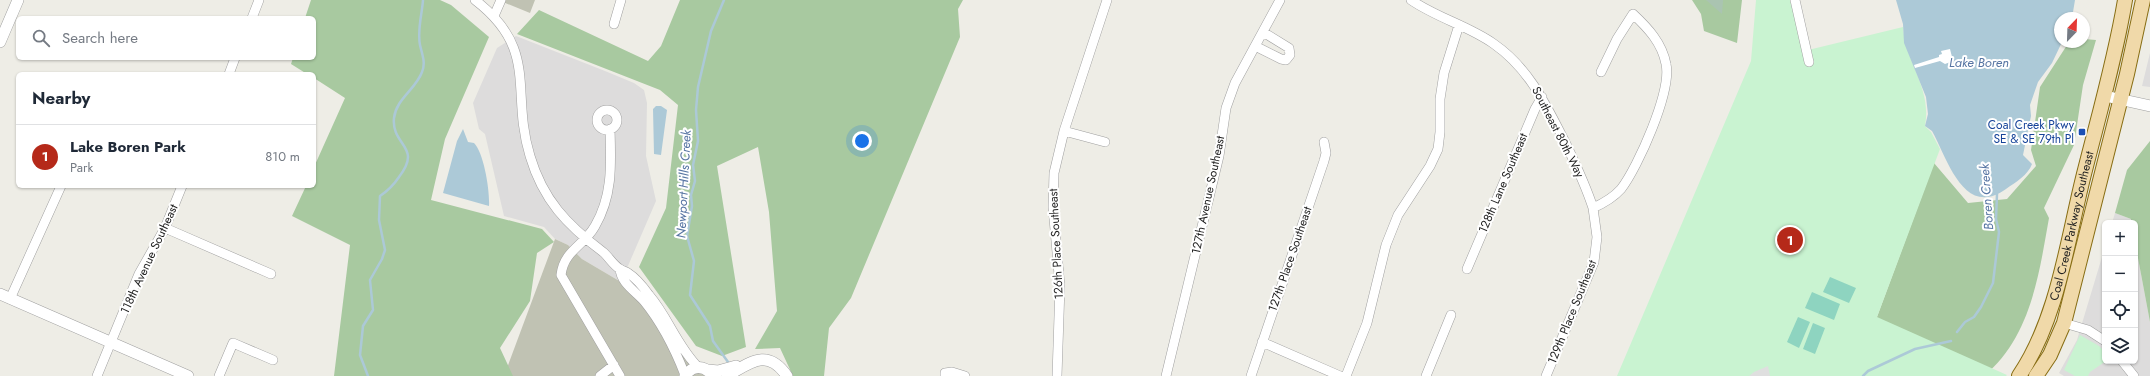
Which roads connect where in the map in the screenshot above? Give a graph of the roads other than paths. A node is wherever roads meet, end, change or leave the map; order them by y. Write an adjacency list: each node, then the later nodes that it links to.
1 (16, 0): 17 (street)
2 (259, 0): 12 (street)
3 (475, 0): 13 (street)
4 (501, 0): 13 (street)
5 (621, 0): 14 (street)
6 (1107, 0): 28 (street, 126th Place Southeast)
7 (1280, 0): 16 (street, 127th Avenue Southeast)
8 (1411, 0): 15 (street, Southeast 80th Way)
9 (1795, 0): 20 (street)
10 (2125, 0): 23 (main road, Coal Creek Parkway Southeast)
11 (2143, 0): 25 (main road, Coal Creek Parkway Southeast)
12 (253, 16)
13 (494, 16): 35 (street)
14 (614, 24)
15 (1459, 25): 24 (street, Southeast 80th Way); 64 (street)
16 (1263, 32): 18 (street, 127th Avenue Southeast); 18 (street)
17 (0, 42)
18 (1255, 46): 61 (street, 127th Avenue Southeast)
19 (234, 60): 21 (street)
20 (1809, 62)
21 (230, 72)
22 (1601, 72): 33 (street)
23 (2105, 96): 25 (street); 67 (main road, Coal Creek Parkway Southeast)
24 (1542, 97): 33 (street, Southeast 80th Way); 37 (street, 128th Lane Southeast)
25 (2120, 100): 26 (street); 41 (main road, Coal Creek Parkway Southeast)
26 (2150, 106)
27 (610, 129): 35 (street)
28 (1064, 131): 29 (street); 60 (street, 126th Place Southeast)
29 (1105, 142)
30 (1324, 142): 43 (street, 127th Place Southeast)
31 (60, 188): 39 (street)
32 (181, 188): 34 (street, 118th Avenue Southeast)
33 (1593, 208): 66 (street, 129th Place Southeast)
34 (165, 228): 38 (street); 44 (street, 118th Avenue Southeast)
35 (585, 240): 36 (street); 48 (street)
36 (620, 269): 49 (street); 51 (street)
37 (1467, 270)
38 (271, 274)
39 (5, 297): 44 (street)
40 (1452, 315): 65 (street)
41 (2064, 323): 42 (street); 68 (main road, Coal Creek Parkway Southeast)
42 (2102, 339)
43 (1262, 342): 62 (street, 127th Place Southeast); 63 (street)
44 (111, 343): 52 (street, 118th Avenue Southeast); 53 (street)
45 (273, 360): 54 (street)
46 (746, 364): 49 (street); 57 (street); 58 (street)
47 (2124, 364): 69 (street)
48 (614, 365): 55 (street); 56 (street)
49 (706, 371): 51 (street)
50 (945, 374): 59 (street)
51 (685, 375)
52 (97, 376)
53 (188, 376)
54 (219, 376)
55 (600, 376)
56 (620, 376)
57 (728, 376)
58 (787, 376)
59 (964, 376)
60 (1057, 376)
61 (1166, 376)
62 (1251, 376)
63 (1340, 376)
64 (1346, 376)
65 (1426, 376)
66 (1546, 376)
67 (2019, 376)
68 (2036, 376)
69 (2134, 376)

